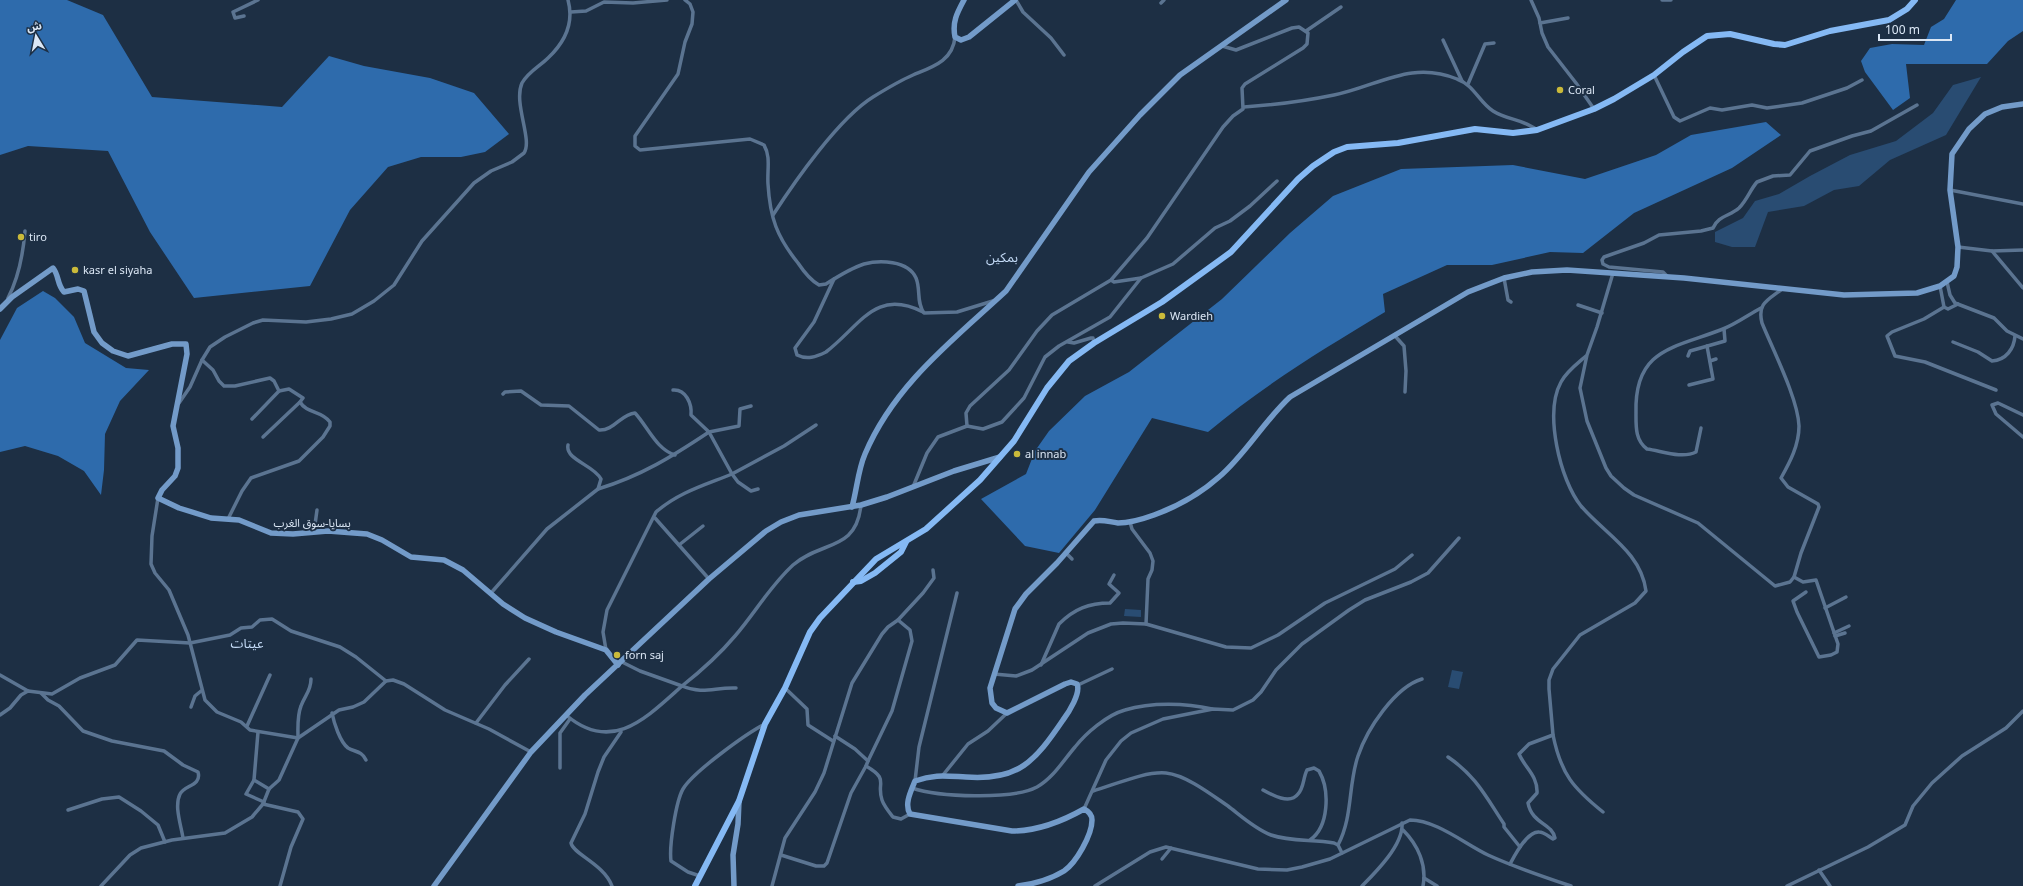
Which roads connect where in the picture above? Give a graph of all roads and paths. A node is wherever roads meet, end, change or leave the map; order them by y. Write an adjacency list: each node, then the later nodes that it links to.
1 (258, 0): 15 (street)
2 (568, 0): 14 (street)
3 (667, 0): 12 (street)
4 (685, 0): 36 (street)
5 (964, 0): 19 (street)
6 (1015, 0): 19 (street); 23 (street)
7 (1286, 0): 22 (street)
8 (1531, 0): 17 (street)
9 (1662, 0): 10 (street)
10 (1671, 0)
11 (1915, 0): 24 (main road)
12 (604, 1): 14 (street)
13 (1341, 7): 18 (street)
14 (571, 12): 72 (street)
15 (244, 16)
16 (1568, 18): 17 (street)
17 (1540, 23): 31 (street)
18 (1306, 31): 22 (street); 30 (street)
19 (955, 36): 36 (street)
20 (1443, 40): 26 (street)
21 (1494, 42): 27 (street)
22 (1222, 46): 51 (street)
23 (1064, 55)
24 (1654, 75): 25 (street); 31 (main road)
25 (1862, 80)
26 (1462, 81): 27 (street); 30 (street)
27 (1468, 84): 32 (street)
28 (2023, 104): 34 (street)
29 (1917, 105): 42 (street)
30 (1244, 106): 46 (street)
31 (1594, 109): 32 (main road)
32 (1537, 130): 67 (main road)
33 (1277, 181): 44 (street)
34 (1950, 190): 35 (street); 38 (street)
35 (2023, 204)
36 (773, 215): 43 (street)
37 (25, 231): 52 (street)
38 (1958, 247): 40 (street); 47 (street)
39 (2023, 250): 40 (street)
40 (1992, 251): 49 (street)
41 (1613, 273): 42 (street); 45 (street); 60 (street)
42 (1669, 277): 50 (street)
43 (835, 278): 59 (street); 59 (street)
44 (1141, 278): 46 (street); 65 (street)
45 (1504, 278): 53 (street); 62 (street)
46 (1111, 280): 86 (street)
47 (1947, 282): 48 (street); 54 (street)
48 (1940, 286): 50 (street); 56 (street)
49 (2023, 288)
50 (1782, 289): 57 (street)
51 (998, 299): 59 (street); 100 (street)
52 (7, 301): 58 (street); 81 (street)
53 (1511, 302)
54 (1958, 304): 56 (street); 63 (street)
55 (1578, 305): 60 (street)
56 (1944, 307): 76 (street)
57 (1761, 308): 61 (street); 117 (street)
58 (0, 309)
59 (924, 313)
60 (1602, 313): 69 (street)
61 (1724, 328): 68 (street); 87 (street)
62 (1395, 336): 78 (street); 104 (street)
63 (2015, 336): 64 (street); 66 (street)
64 (2023, 339)
65 (1068, 342): 67 (street); 86 (street)
66 (1954, 342)
67 (1094, 343): 93 (main road)
68 (1707, 346): 70 (street); 73 (street)
69 (1587, 355): 117 (street); 161 (street)
70 (1688, 356)
71 (1716, 359): 73 (street)
72 (202, 360): 77 (street); 81 (street)
73 (1710, 361): 74 (street)
74 (1690, 385)
75 (673, 390): 88 (street)
76 (1996, 390)
77 (279, 391): 80 (street); 84 (street)
78 (1405, 392)
79 (503, 394): 92 (street)
80 (300, 402): 89 (street); 103 (street)
81 (179, 403): 98 (street)
82 (751, 406): 88 (street)
83 (2023, 415): 90 (street)
84 (252, 419)
85 (816, 425): 94 (street)
86 (967, 426): 95 (street)
87 (1701, 428)
88 (709, 432): 92 (street); 94 (street)
89 (264, 437)
90 (2023, 437)
91 (568, 445): 96 (street)
92 (675, 455): 96 (street)
93 (1001, 457): 95 (street); 108 (main road)
94 (732, 474): 97 (street); 102 (street)
95 (913, 487): 99 (street)
96 (598, 489): 121 (street)
97 (758, 489)
98 (158, 498): 103 (street, بسايا-سوق الغرب); 130 (street)
99 (861, 505): 100 (street); 143 (street)
100 (852, 507): 118 (street)
101 (318, 510): 106 (street)
102 (655, 518): 109 (street); 131 (street)
103 (228, 520): 106 (street, بسايا-سوق الغرب)
104 (1130, 522): 110 (street); 126 (street)
105 (703, 526): 109 (street)
106 (314, 532): 121 (street, بسايا-سوق الغرب)
107 (1459, 538): 150 (street)
108 (906, 542): 112 (main road); 114 (main road)
109 (679, 545): 118 (street)
110 (1066, 553): 113 (street); 136 (street)
111 (1412, 555): 126 (street)
112 (878, 558): 114 (main road); 119 (main road)
113 (1072, 559)
114 (883, 565): 119 (main road)
115 (933, 570): 125 (street)
116 (1114, 575): 134 (street)
117 (1794, 577): 124 (street)
118 (709, 579): 133 (street)
119 (853, 582): 145 (main road)
120 (1806, 592): 129 (street)
121 (490, 593): 131 (street, بسايا-سوق الغرب)
122 (957, 593): 173 (street)
123 (1846, 597): 124 (street)
124 (1825, 608): 129 (street)
125 (898, 620): 162 (street); 168 (street)
126 (1146, 624): 134 (street)
127 (1849, 626): 129 (street)
128 (1844, 633): 129 (street)
129 (1835, 635)
130 (190, 643): 141 (street); 147 (street); 148 (street)
131 (606, 650): 133 (street)
132 (529, 659): 156 (street)
133 (620, 663): 143 (street); 155 (street)
134 (1040, 666): 136 (street)
135 (1112, 669): 142 (street)
136 (994, 674): 153 (street)
137 (0, 675): 146 (street)
138 (270, 675): 158 (street)
139 (311, 678): 163 (street)
140 (1422, 679): 189 (street)
141 (386, 681): 152 (street); 156 (street)
142 (1078, 685): 153 (street); 171 (street)
143 (682, 686): 144 (street); 160 (street)
144 (736, 688)
145 (785, 688): 157 (main road); 164 (street)
146 (28, 691): 148 (street); 154 (street)
147 (201, 691): 149 (street); 158 (street)
148 (41, 693): 186 (street)
149 (191, 707)
150 (1213, 709): 174 (street); 177 (street)
151 (2023, 711): 196 (street)
152 (332, 713): 163 (street); 167 (street)
153 (1007, 713): 171 (street)
154 (0, 715)
155 (568, 717): 160 (street); 165 (street); 170 (street)
156 (476, 723): 165 (street)
157 (765, 724): 178 (main road); 197 (street)
158 (247, 726): 159 (street)
159 (258, 732): 163 (street); 172 (street)
160 (621, 732): 202 (street)
161 (1553, 735): 182 (street); 191 (street)
162 (835, 736): 164 (street); 168 (street)
163 (298, 738): 175 (street)
164 (833, 741): 193 (street)
165 (530, 752): 201 (street)
166 (1448, 756): 191 (street)
167 (366, 760)
168 (868, 761): 169 (street)
169 (866, 766): 183 (street); 193 (street)
170 (560, 768)
171 (943, 775): 173 (street)
172 (254, 780): 175 (street); 179 (street)
173 (915, 781): 174 (street)
174 (912, 788): 183 (street)
175 (269, 789): 179 (street)
176 (1263, 790): 187 (street)
177 (1093, 791): 180 (street); 187 (street)
178 (739, 802): 197 (main road); 204 (street)
179 (264, 803): 186 (street); 200 (street)
180 (1084, 809): 183 (street); 206 (street)
181 (68, 810): 188 (street)
182 (1603, 812)
183 (910, 814)
184 (1402, 823): 185 (street); 192 (street); 195 (street)
185 (1403, 830): 198 (street); 208 (street)
186 (183, 838): 188 (street)
187 (1310, 840): 189 (street)
188 (165, 842): 199 (street)
189 (1338, 845): 192 (street)
190 (1172, 847): 192 (street); 194 (street); 207 (street)
191 (1520, 847): 195 (street)
192 (1342, 853)
193 (781, 855): 205 (street)
194 (1162, 859)
195 (1510, 864): 211 (street)
196 (1819, 870): 212 (street); 213 (street)
197 (700, 876): 203 (main road)
198 (1424, 878): 209 (street); 210 (street)
199 (101, 886)
200 (280, 886)
201 (434, 886)
202 (612, 886)
203 (694, 886)
204 (734, 886)
205 (772, 886)
206 (1018, 886)
207 (1095, 886)
208 (1362, 886)
209 (1423, 886)
210 (1437, 886)
211 (1571, 886)
212 (1787, 886)
213 (1830, 886)

